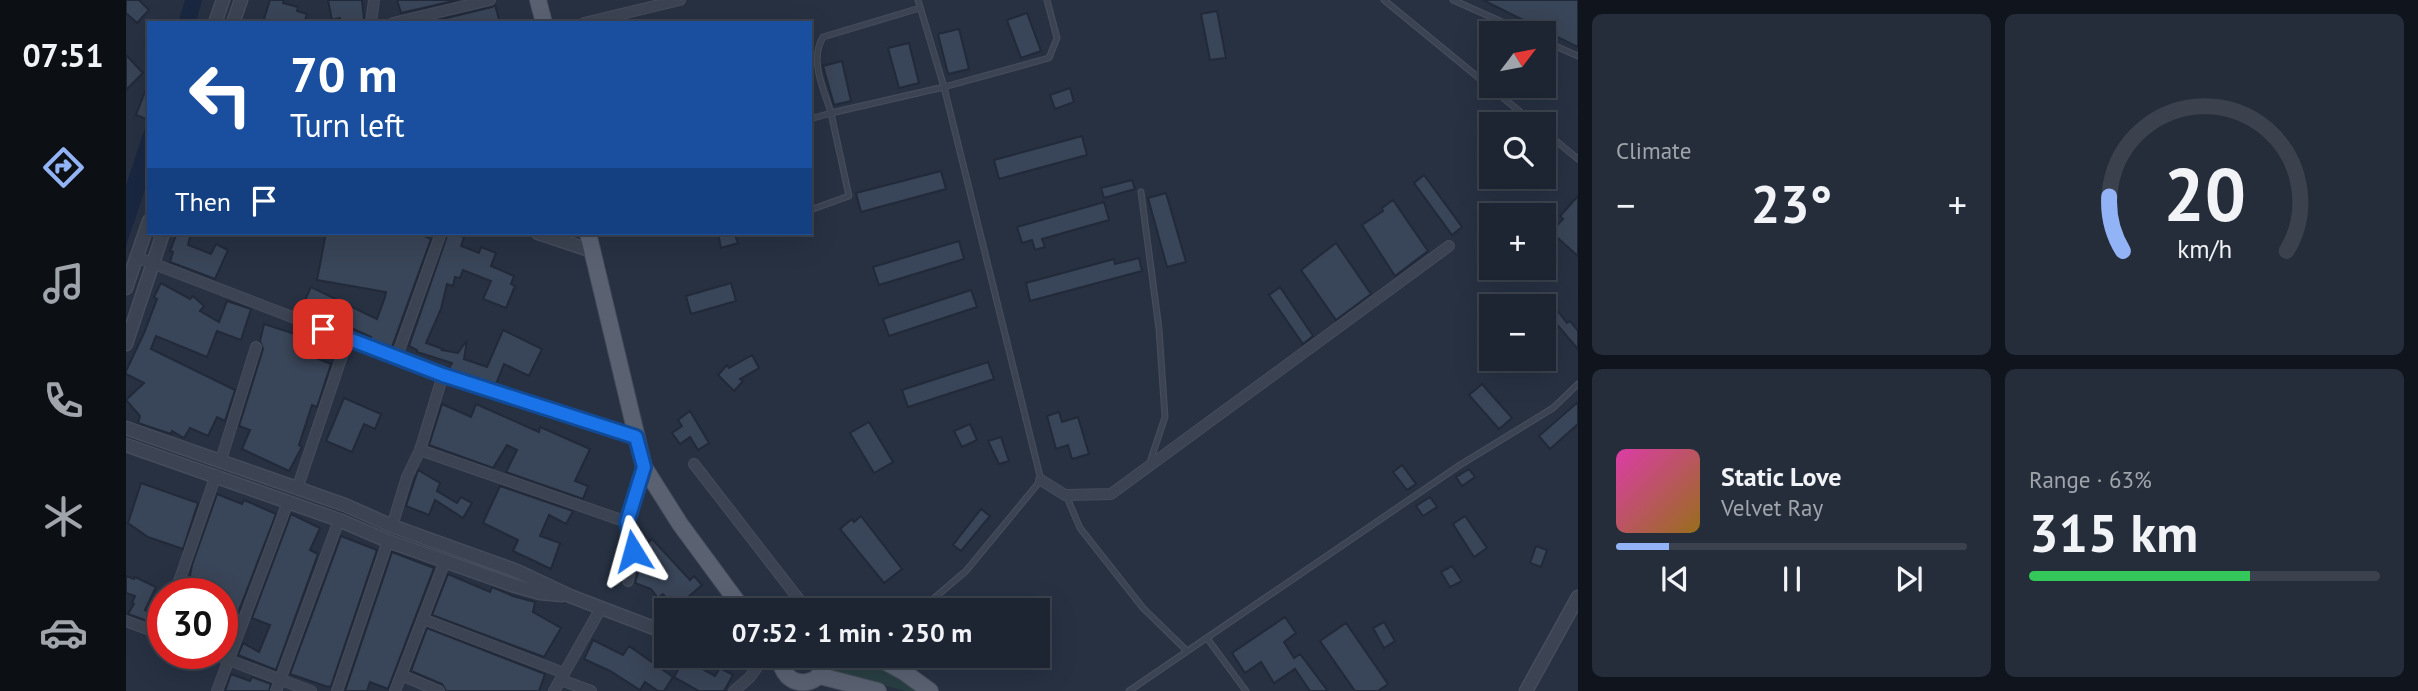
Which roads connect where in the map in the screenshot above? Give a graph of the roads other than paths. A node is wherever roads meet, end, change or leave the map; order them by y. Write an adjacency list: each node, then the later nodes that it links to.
1 (223, 0): 12 (street)
2 (241, 0): 13 (street)
3 (374, 0): 14 (street)
4 (489, 0): 15 (street)
5 (538, 0): 16 (main road)
6 (680, 0): 17 (street)
7 (918, 0): 11 (lane)
8 (1047, 0): 21 (lane)
9 (1384, 0): 22 (lane)
10 (1452, 0): 18 (lane)
11 (920, 8): 21 (lane); 23 (lane)
12 (216, 21)
13 (234, 21)
14 (371, 21)
15 (401, 21)
16 (543, 21)
17 (592, 21)
18 (1500, 21)
19 (1556, 46): 20 (lane)
20 (1578, 56)
21 (944, 87): 23 (lane); 54 (lane)
22 (1520, 112)
23 (831, 113): 24 (lane); 28 (lane)
24 (812, 118)
25 (1556, 141): 26 (lane)
26 (1578, 159)
27 (1141, 192): 51 (lane)
28 (812, 209)
29 (147, 227): 36 (street)
30 (162, 235): 37 (street)
31 (440, 235): 42 (street)
32 (544, 235): 35 (street)
33 (588, 235): 35 (main road)
34 (1449, 246): 51 (street)
35 (592, 251): 46 (main road)
36 (136, 257): 37 (street); 38 (street)
37 (152, 263): 39 (street); 40 (street)
38 (126, 288)
39 (348, 338): 42 (street); 55 (street)
40 (126, 344)
41 (256, 347): 49 (street)
42 (397, 356): 43 (street)
43 (443, 375): 46 (street); 48 (street)
44 (1578, 384): 76 (lane)
45 (126, 428): 49 (street)
46 (636, 437): 52 (main road)
47 (126, 444): 53 (street)
48 (420, 450): 59 (street); 60 (street)
49 (221, 460): 55 (street)
50 (694, 464): 68 (street)
51 (1148, 466): 56 (street)
52 (644, 467): 59 (street); 67 (main road)
53 (216, 475): 57 (street); 63 (street)
54 (1041, 480): 56 (street); 69 (lane)
55 (297, 489): 60 (street)
56 (1065, 495): 77 (lane)
57 (288, 502): 58 (street); 75 (street)
58 (339, 520): 61 (street); 86 (street)
59 (627, 522): 64 (street)
60 (392, 526): 65 (street)
61 (388, 541): 62 (street); 91 (street)
62 (445, 561): 65 (street); 71 (street)
63 (180, 578)
64 (628, 581)
65 (570, 596): 70 (street)
66 (1578, 597): 101 (street)
67 (734, 598)
68 (798, 598)
69 (935, 598)
70 (601, 608): 74 (street); 85 (street)
71 (423, 619): 84 (street); 85 (street)
72 (126, 621): 73 (street)
73 (147, 627)
74 (654, 628)
75 (238, 638)
76 (1207, 638): 77 (lane); 100 (lane)
77 (1186, 650): 99 (lane)
78 (238, 663): 86 (street)
79 (756, 668): 96 (street)
80 (782, 668): 87 (main road)
81 (823, 668): 87 (main road)
82 (899, 668): 98 (main road)
83 (226, 669): 88 (street)
84 (401, 675): 92 (street); 93 (street)
85 (562, 676): 94 (street); 95 (street)
86 (280, 679): 89 (street); 90 (street)
87 (814, 683): 97 (main road)
88 (217, 691)
89 (276, 691)
90 (311, 691)
91 (337, 691)
92 (395, 691)
93 (439, 691)
94 (554, 691)
95 (591, 691)
96 (734, 691)
97 (878, 691)
98 (930, 691)
99 (1129, 691)
100 (1246, 691)
101 (1526, 691)

